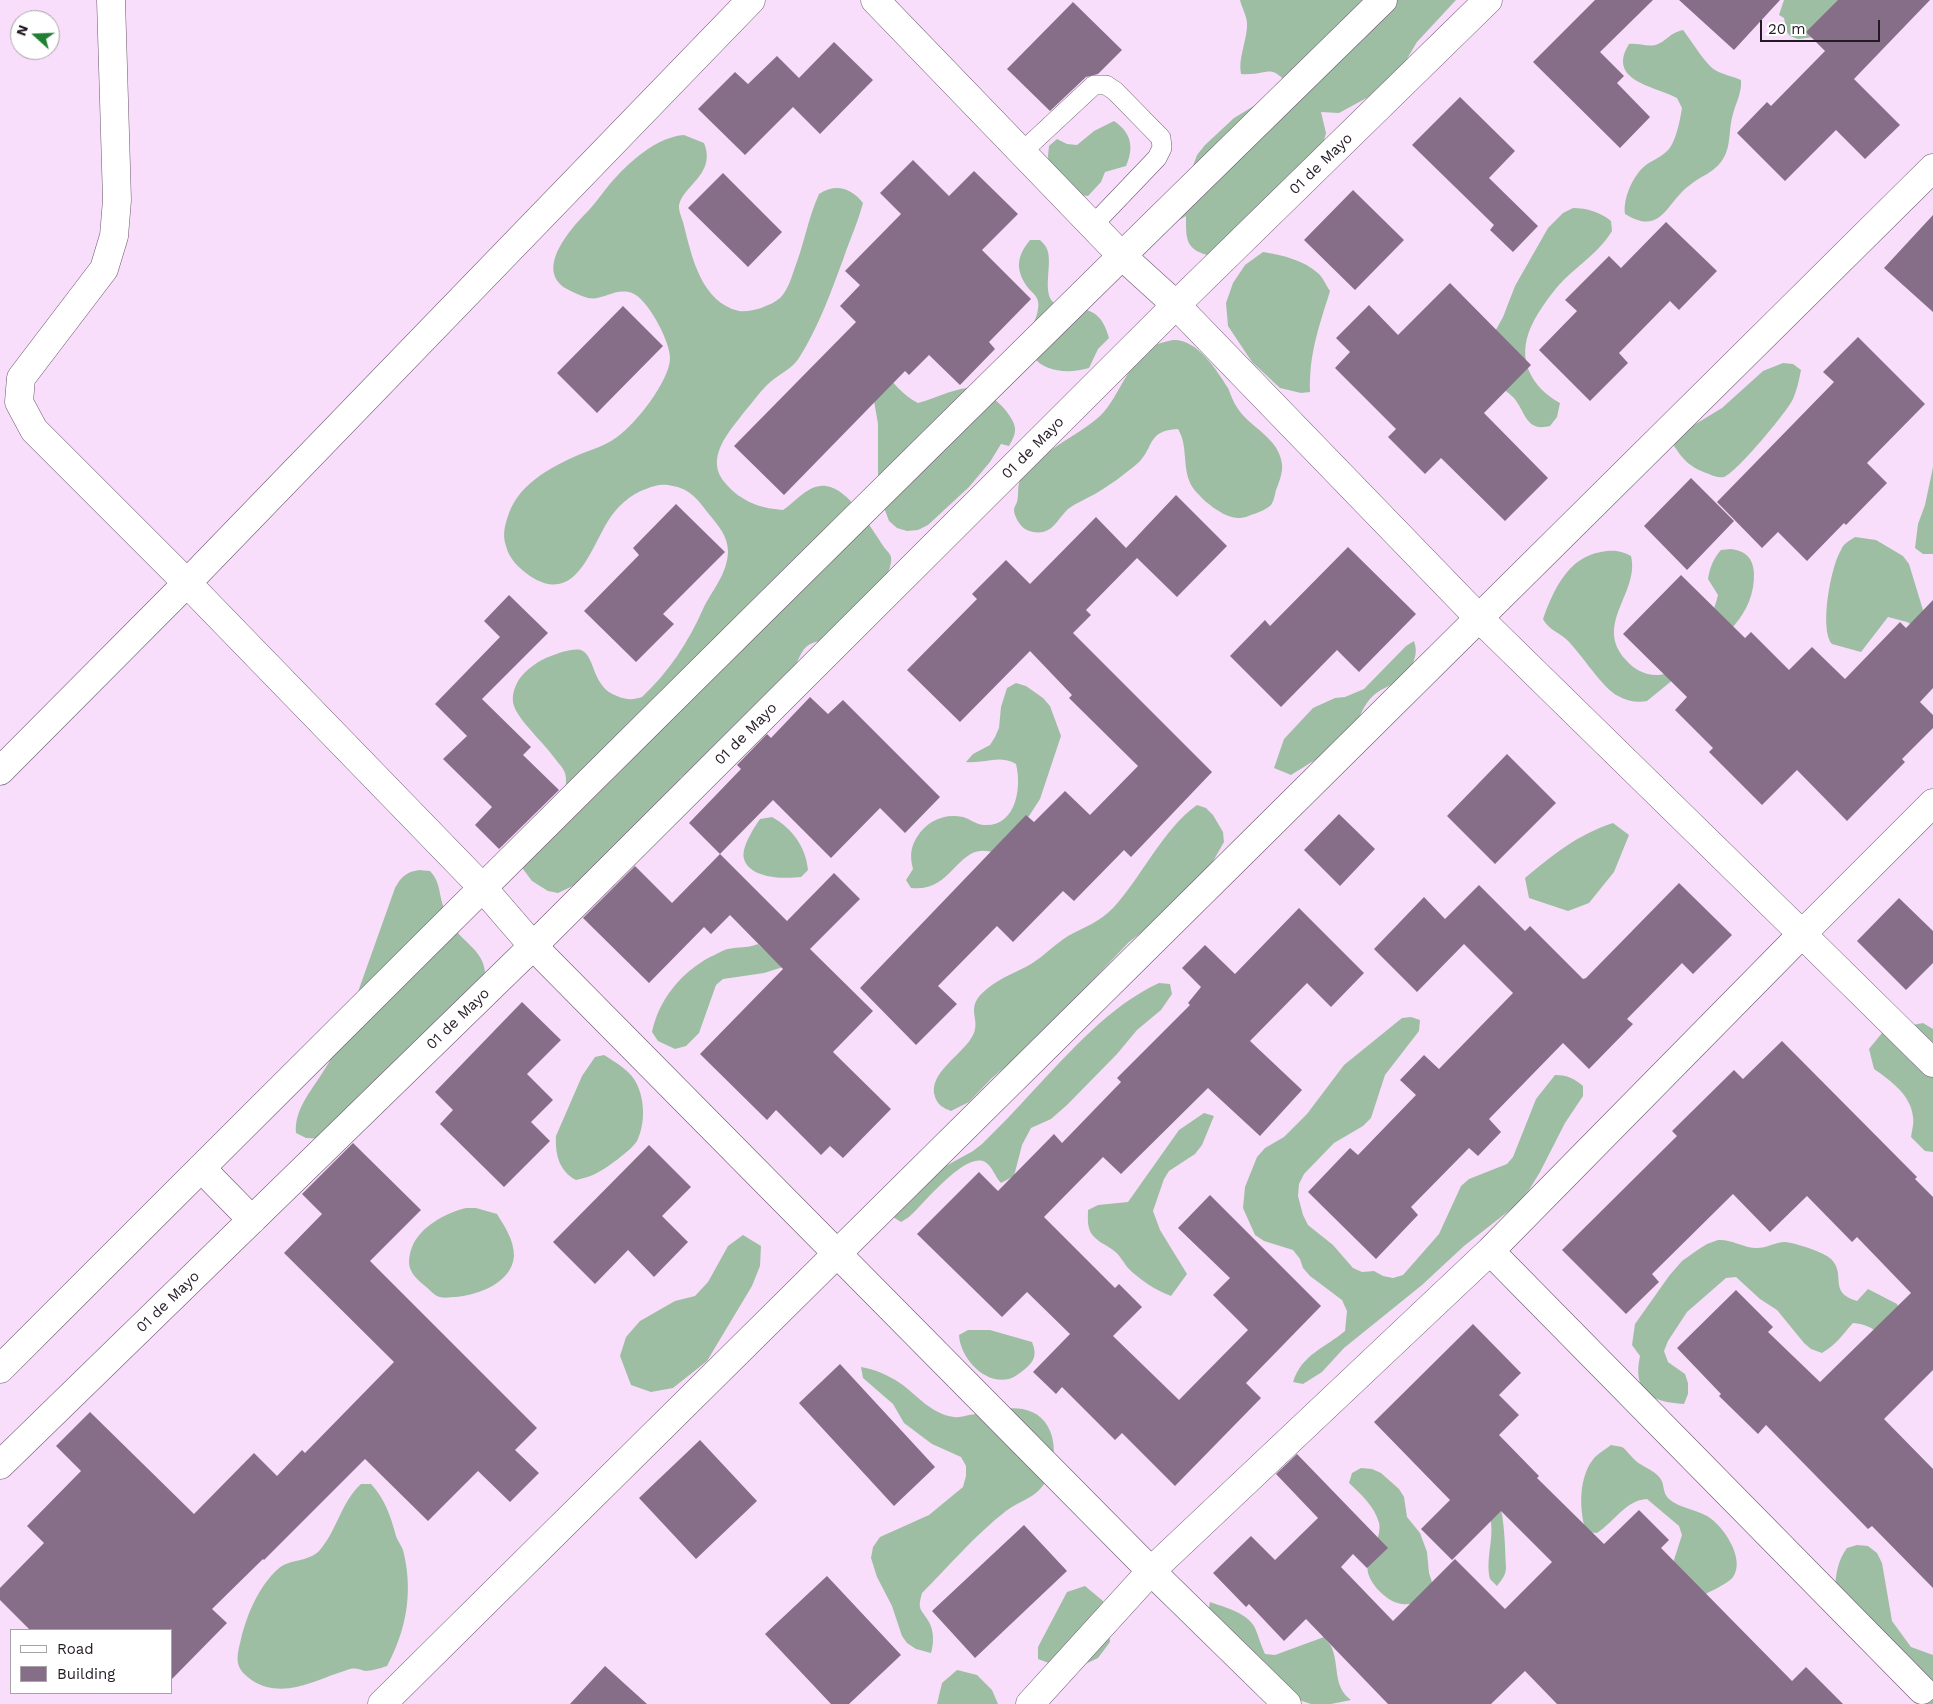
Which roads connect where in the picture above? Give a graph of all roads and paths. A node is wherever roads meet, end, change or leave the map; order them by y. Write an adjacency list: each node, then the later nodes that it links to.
1 (111, 0): 11 (street)
2 (752, 0): 11 (street)
3 (875, 0): 6 (street)
4 (1383, 0): 9 (street)
5 (1488, 0): 10 (street, 01 de Mayo)
6 (1022, 152): 8 (street); 8 (lane)
7 (1933, 168): 12 (street)
8 (1093, 225): 9 (street)
9 (1121, 255): 10 (street); 15 (street)
10 (1176, 305): 12 (street); 17 (street, 01 de Mayo)
11 (188, 583): 13 (street); 15 (street)
12 (1478, 617): 16 (street); 22 (street)
13 (0, 771)
14 (1933, 804): 16 (street)
15 (482, 887): 17 (street); 19 (street)
16 (1802, 934): 18 (street); 21 (street)
17 (533, 946): 20 (street, 01 de Mayo); 22 (street)
18 (1933, 1062)
19 (201, 1168): 20 (street); 23 (street)
20 (252, 1220): 24 (street, 01 de Mayo)
21 (1490, 1251): 25 (street); 26 (street)
22 (839, 1255): 25 (street); 27 (street)
23 (0, 1369)
24 (0, 1465)
25 (1151, 1571): 28 (street); 29 (street)
26 (1922, 1690)
27 (382, 1704)
28 (1030, 1704)
29 (1287, 1704)

